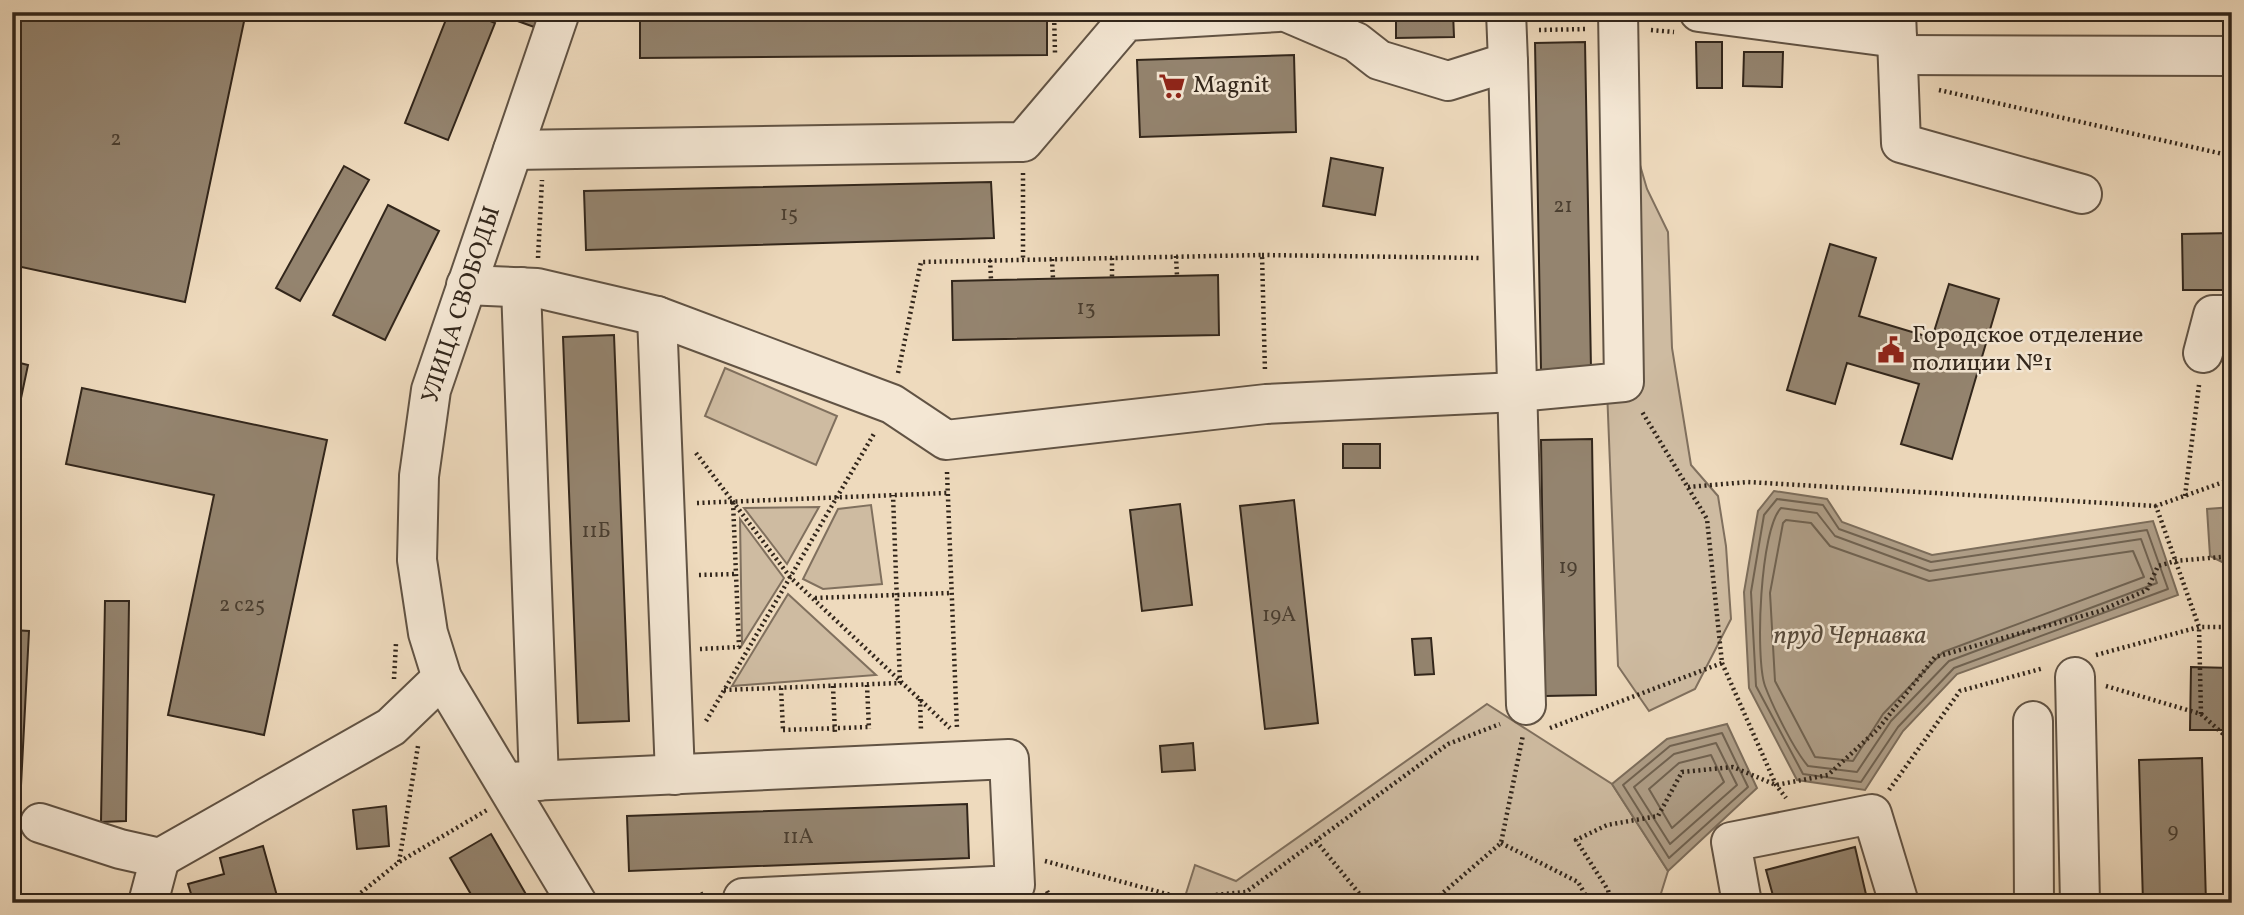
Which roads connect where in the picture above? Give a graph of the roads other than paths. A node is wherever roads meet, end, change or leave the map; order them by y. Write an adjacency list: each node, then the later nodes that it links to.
1 (560, 12): 12 (street, УЛИЦА СВОБОДЫ)
2 (1278, 12): 5 (street)
3 (1286, 12): 8 (street)
4 (1699, 12): 6 (street)
5 (1121, 16): 12 (street)
6 (1772, 17): 9 (street)
7 (1617, 20): 19 (street)
8 (1355, 27): 10 (street)
9 (1897, 35): 11 (street); 13 (street)
10 (1507, 39): 19 (street)
11 (2232, 56)
12 (513, 150): 14 (street, УЛИЦА СВОБОДЫ)
13 (2082, 194)
14 (466, 285): 15 (street); 21 (street, УЛИЦА СВОБОДЫ)
15 (521, 287): 17 (street); 25 (street)
16 (2232, 315): 18 (street)
17 (657, 316): 19 (street); 24 (street)
18 (2203, 354)
19 (1517, 392): 23 (street)
20 (2075, 677): 34 (street)
21 (442, 678): 25 (street, УЛИЦА СВОБОДЫ); 27 (street)
22 (2033, 721): 33 (street)
23 (1531, 724)
24 (675, 775): 25 (street); 30 (street)
25 (520, 786): 29 (street, УЛИЦА СВОБОДЫ)
26 (40, 822): 27 (street)
27 (160, 858): 28 (street)
28 (148, 903)
29 (577, 903)
30 (744, 903)
31 (1742, 903): 32 (street)
32 (1899, 903)
33 (2034, 903)
34 (2080, 903)

